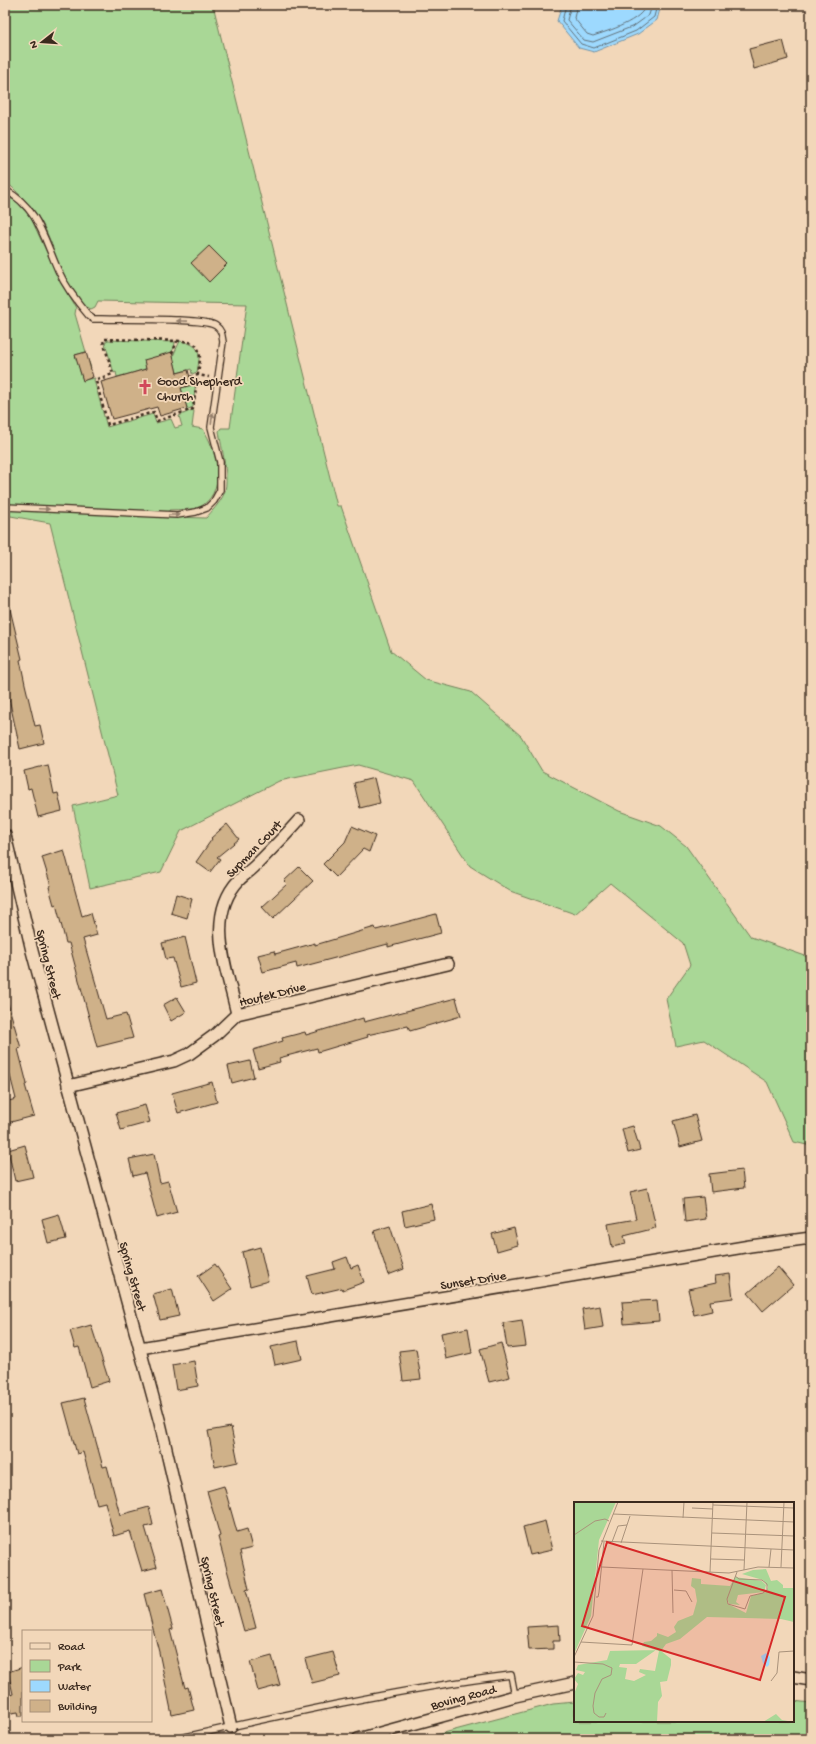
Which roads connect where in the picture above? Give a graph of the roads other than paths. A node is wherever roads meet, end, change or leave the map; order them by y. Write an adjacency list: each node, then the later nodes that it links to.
1 (5, 190): 2 (lane, one-way to 1)
2 (5, 507)
3 (299, 820): 6 (street, Supman Court)
4 (5, 835): 7 (street, Spring Street)
5 (448, 964): 6 (street, Houfek Drive)
6 (237, 1014): 7 (street, Houfek Drive)
7 (68, 1086): 9 (street, Spring Street)
8 (811, 1238): 9 (street, Sunset Drive)
9 (140, 1348): 14 (street, Spring Street)
10 (794, 1677): 11 (street)
11 (811, 1680)
12 (574, 1683): 13 (street, Boving Road)
13 (515, 1696): 14 (lane); 16 (street, Boving Road)
14 (231, 1726): 15 (lane)
15 (176, 1739)
16 (358, 1739)

